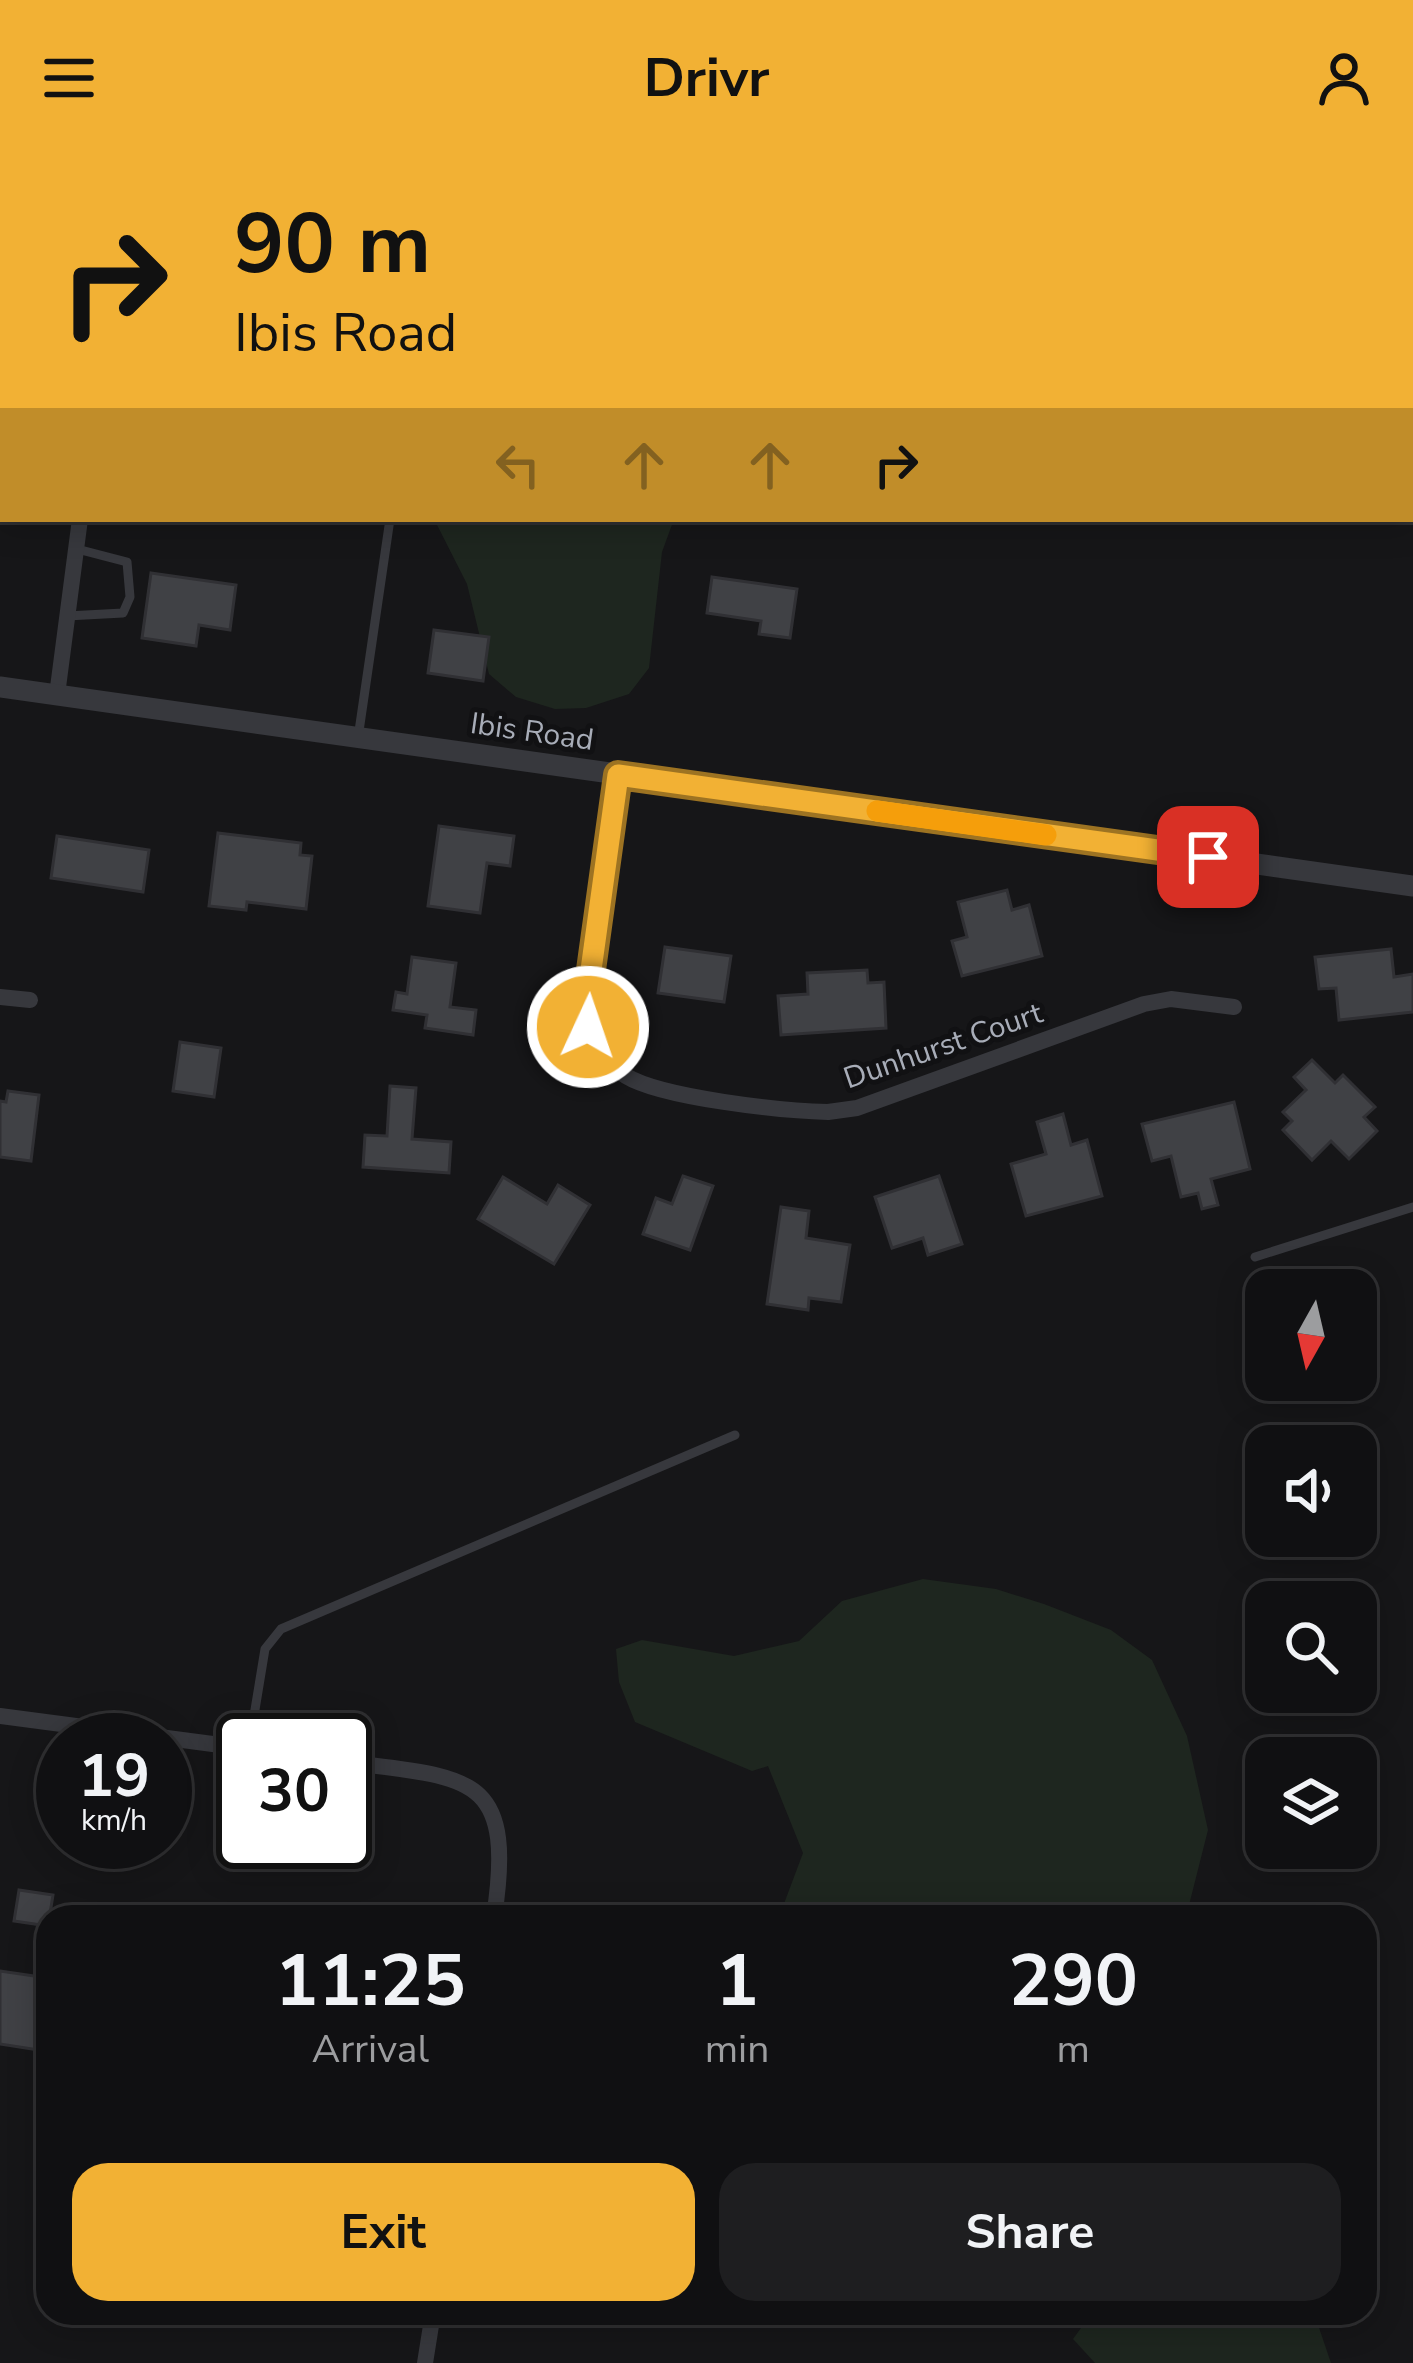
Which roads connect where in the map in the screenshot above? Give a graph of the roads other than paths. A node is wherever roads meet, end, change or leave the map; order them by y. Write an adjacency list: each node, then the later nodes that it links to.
1 (80, 522): 3 (street)
2 (390, 522): 7 (lane)
3 (76, 549): 4 (street); 4 (lane)
4 (68, 616): 6 (street)
5 (0, 687): 6 (street, Ibis Road)
6 (57, 694): 7 (street, Ibis Road)
7 (358, 738): 8 (street, Ibis Road)
8 (618, 775): 9 (street, Ibis Road); 12 (street, Dunhurst Court)
9 (1413, 886)
10 (0, 997): 11 (street)
11 (30, 1000)
12 (1234, 1007)
13 (1413, 1207): 14 (lane)
14 (1255, 1257)
15 (735, 1435): 16 (lane)
16 (254, 1713)
17 (0, 1716): 18 (street)
18 (216, 1744)
19 (372, 1766): 20 (street)
20 (495, 1905)
21 (431, 2325): 22 (street)
22 (425, 2363)

